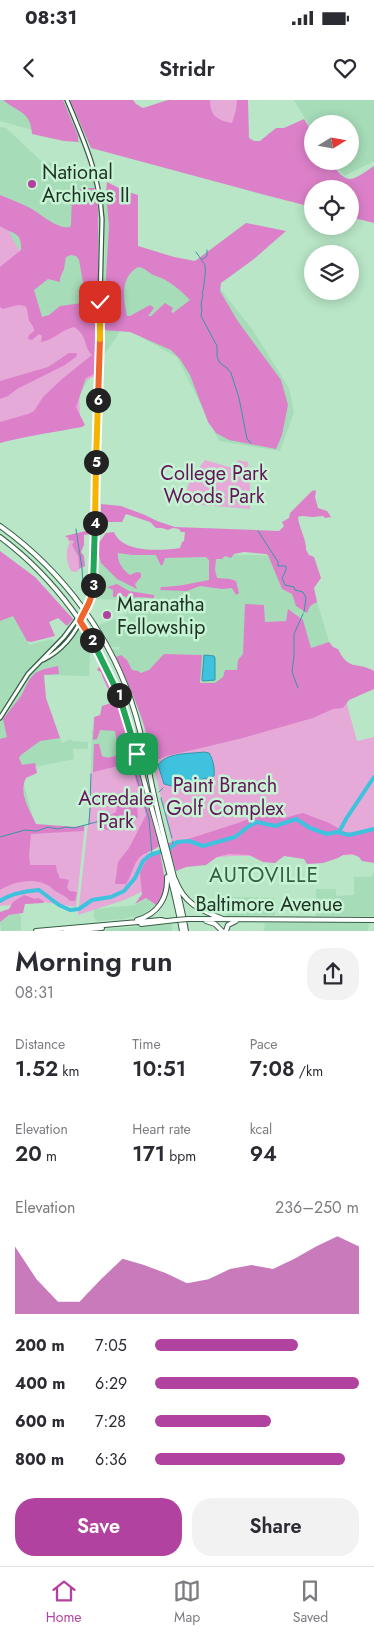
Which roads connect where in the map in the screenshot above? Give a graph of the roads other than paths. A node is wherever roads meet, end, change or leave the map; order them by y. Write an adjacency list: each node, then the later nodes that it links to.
1 (67, 100): 4 (street)
2 (0, 526): 4 (main road)
3 (0, 537): 5 (main road)
4 (84, 611): 5 (street); 6 (main road)
5 (79, 619): 8 (street); 9 (main road)
6 (110, 653): 7 (main road); 9 (main road)
7 (116, 654)
8 (0, 718)
9 (163, 845): 10 (main road)
10 (166, 855): 11 (main road); 13 (main road); 24 (main road)
11 (166, 867): 17 (main road); 23 (main road)
12 (202, 919): 13 (main road, Baltimore Avenue); 16 (main road, Baltimore Avenue, bridge); 25 (main road)
13 (226, 919): 14 (main road, Baltimore Avenue)
14 (239, 919): 15 (main road, Baltimore Avenue); 26 (main road)
15 (374, 920)
16 (165, 921): 17 (main road, Baltimore Avenue); 18 (main road, Baltimore Avenue)
17 (130, 923): 19 (main road, Baltimore Avenue)
18 (96, 928): 19 (main road, Baltimore Avenue); 22 (main road)
19 (80, 929): 20 (main road, Baltimore Avenue); 21 (main road, Baltimore Avenue)
20 (36, 931)
21 (66, 931)
22 (89, 931)
23 (182, 931)
24 (187, 931)
25 (222, 931)
26 (226, 931)

